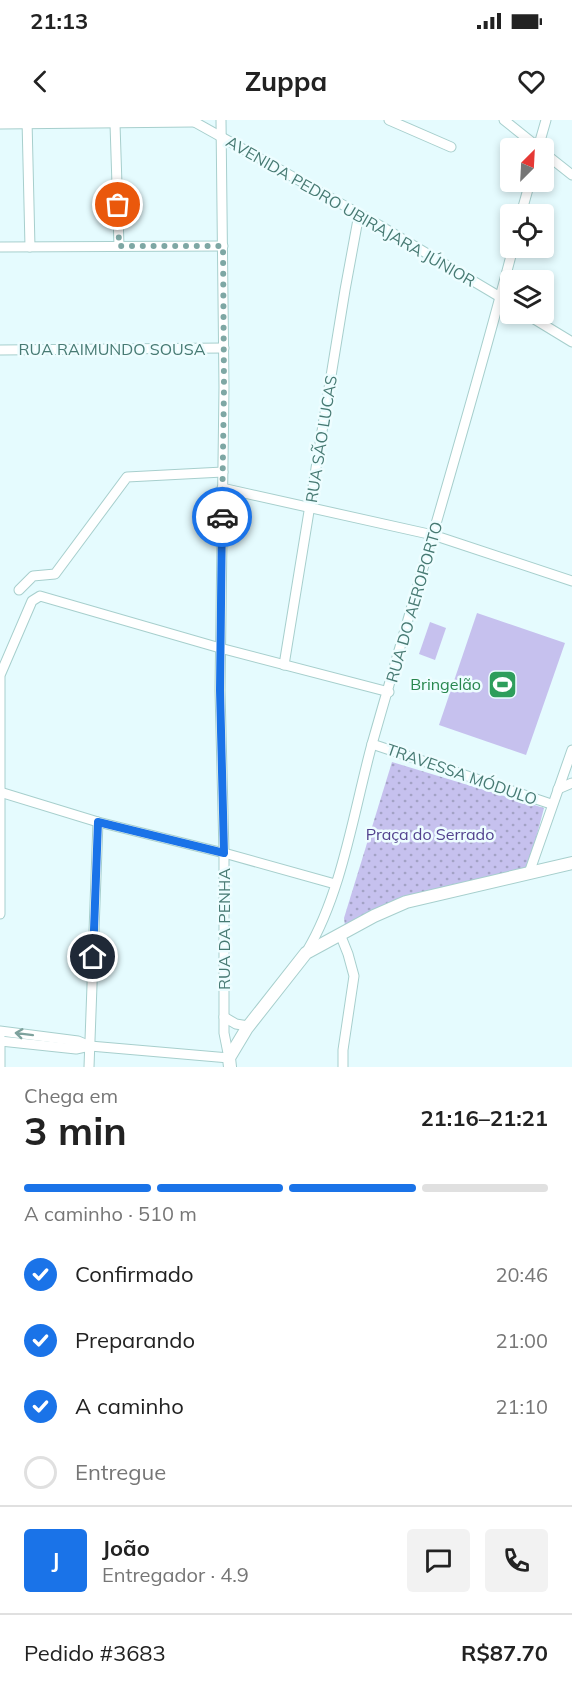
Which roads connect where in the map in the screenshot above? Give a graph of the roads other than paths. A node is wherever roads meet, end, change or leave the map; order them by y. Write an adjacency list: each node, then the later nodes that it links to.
1 (221, 120): 10 (street, RUA DA PENHA)
2 (389, 120): 7 (street)
3 (504, 120): 11 (street)
4 (546, 120): 12 (street)
5 (192, 121): 9 (street); 10 (street, AVENIDA PEDRO UBIRAJARA JÚNIOR)
6 (27, 122): 8 (street); 9 (street); 20 (street)
7 (406, 123): 13 (street)
8 (0, 124)
9 (115, 124): 17 (street)
10 (222, 136): 16 (street, AVENIDA PEDRO UBIRAJARA JÚNIOR); 18 (street, RUA DA PENHA)
11 (526, 138)
12 (541, 138)
13 (451, 147)
14 (554, 161): 15 (street)
15 (572, 175)
16 (359, 214): 21 (street, AVENIDA PEDRO UBIRAJARA JÚNIOR); 28 (street, RUA SÃO LUCAS)
17 (119, 246): 18 (street); 20 (street)
18 (223, 246): 24 (street, RUA DA PENHA)
19 (0, 247): 20 (street)
20 (30, 247)
21 (500, 297): 29 (street, RUA DO AEROPORTO)
22 (542, 324): 23 (street)
23 (572, 342)
24 (224, 348): 25 (street, RUA RAIMUNDO SOUSA); 26 (street, RUA DA PENHA)
25 (0, 350)
26 (223, 472): 27 (street, RUA DA PENHA); 31 (street)
27 (222, 488): 28 (street); 32 (street, RUA DA PENHA)
28 (310, 508): 29 (street); 33 (street, RUA SÃO LUCAS)
29 (433, 535): 30 (street); 35 (street, RUA DO AEROPORTO)
30 (572, 581)
31 (20, 590)
32 (220, 648): 33 (street); 34 (street); 43 (street, RUA DA PENHA)
33 (284, 665): 35 (street)
34 (0, 672): 40 (street)
35 (389, 692): 36 (street, RUA DO AEROPORTO)
36 (372, 744): 41 (street, TRAVESSA MÓDULO); 46 (street, RUA DO AEROPORTO)
37 (572, 750): 39 (street)
38 (572, 783): 39 (street)
39 (558, 789): 41 (street)
40 (0, 792): 42 (street); 47 (street)
41 (551, 804): 45 (street)
42 (98, 822): 43 (street); 55 (street)
43 (224, 853): 46 (street); 50 (street, RUA DA PENHA)
44 (572, 863): 45 (street)
45 (529, 873): 48 (street)
46 (335, 884): 49 (street, RUA DO AEROPORTO)
47 (0, 914)
48 (340, 934): 49 (street); 59 (street)
49 (306, 953): 51 (street)
50 (224, 1017): 51 (street); 56 (street, RUA DA PENHA)
51 (248, 1026): 56 (street)
52 (0, 1032): 55 (street, one-way to 52)
53 (0, 1037): 54 (street)
54 (0, 1041): 55 (street); 57 (street)
55 (90, 1046): 56 (street); 58 (street)
56 (230, 1063)
57 (0, 1067)
58 (89, 1067)
59 (343, 1067)

